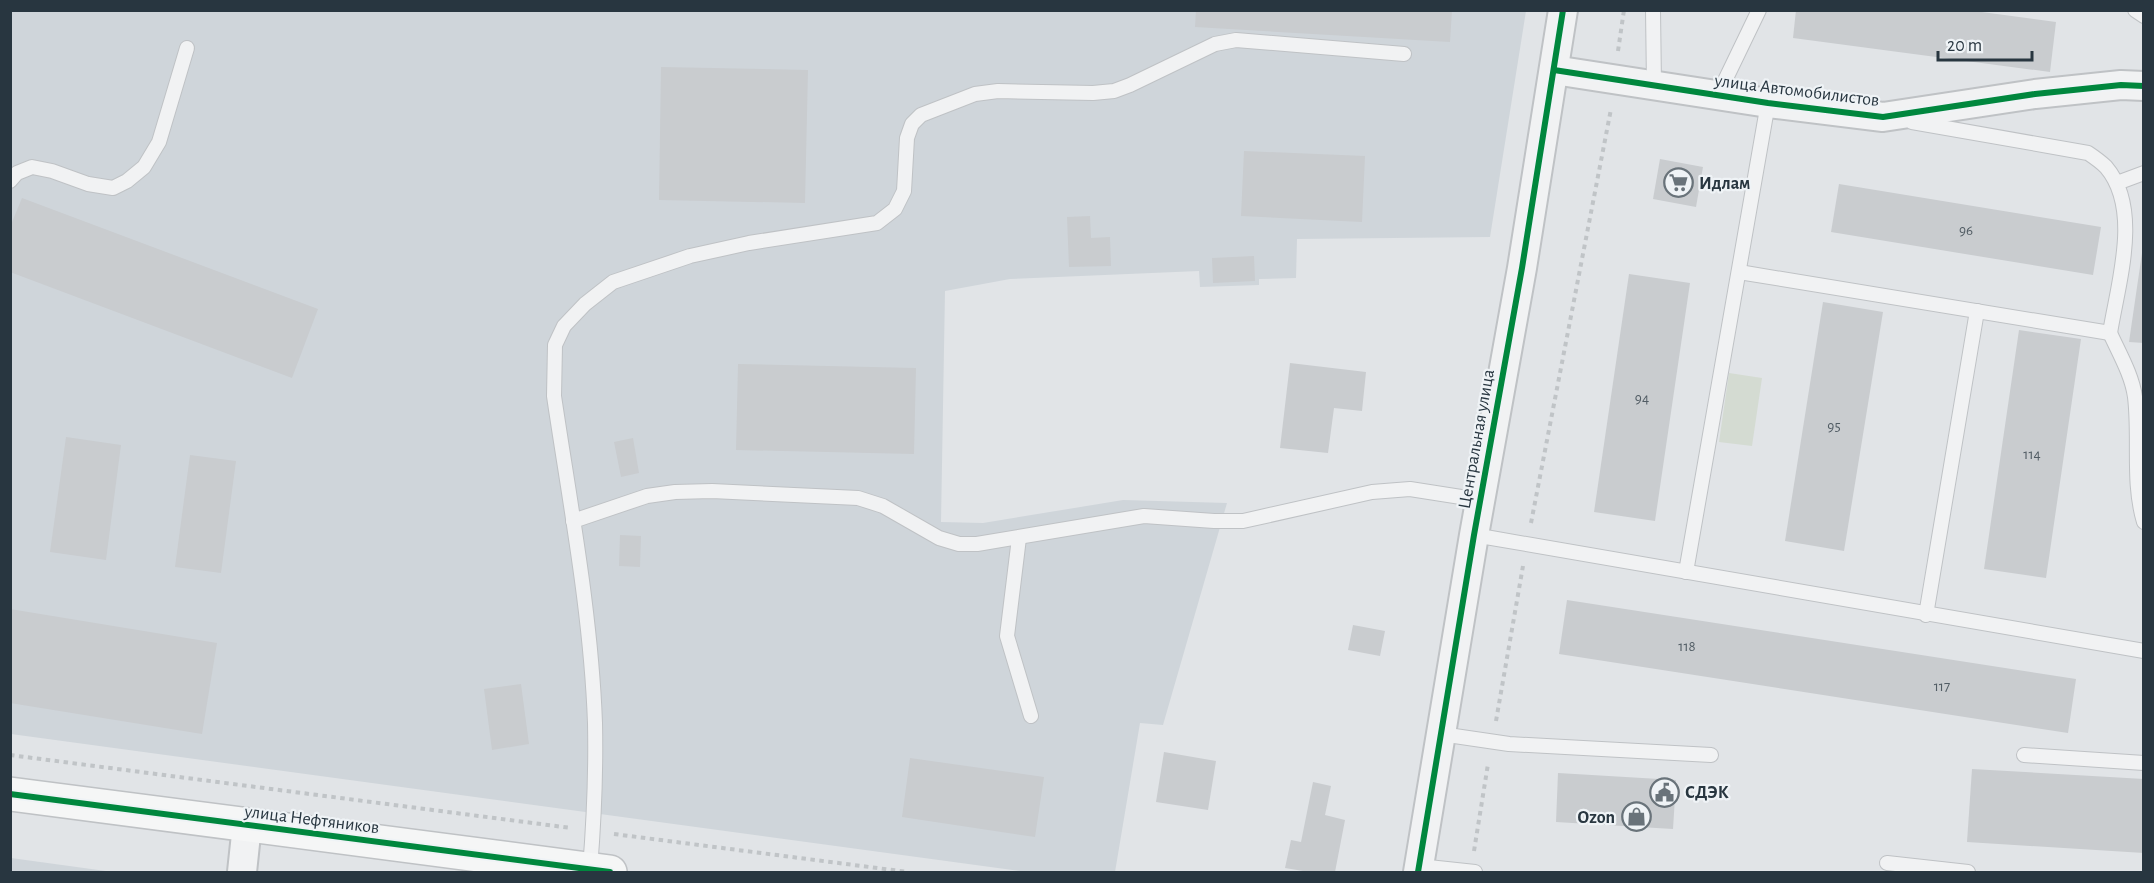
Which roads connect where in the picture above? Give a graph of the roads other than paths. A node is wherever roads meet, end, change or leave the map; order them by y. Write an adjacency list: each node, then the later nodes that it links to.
1 (1563, 10): 8 (street, Центральная улица)
2 (1653, 10): 9 (lane)
3 (1759, 10): 11 (lane)
4 (2135, 10): 5 (lane)
5 (2144, 16)
6 (187, 48): 15 (lane)
7 (1404, 54): 21 (lane)
8 (1554, 70): 9 (street, улица Автомобилистов); 20 (street, Центральная улица)
9 (1654, 85): 11 (street, улица Автомобилистов)
10 (2144, 86): 13 (street, улица Автомобилистов)
11 (1718, 95): 12 (street, улица Автомобилистов)
12 (1768, 103): 13 (street, улица Автомобилистов); 17 (lane)
13 (1883, 117): 16 (lane)
14 (2144, 173): 16 (lane)
15 (10, 181)
16 (2116, 183): 19 (lane)
17 (1739, 272): 18 (lane); 25 (lane)
18 (1977, 311): 19 (lane); 26 (lane)
19 (2110, 333): 22 (lane)
20 (1480, 500): 23 (street, Центральная улица); 24 (lane)
21 (573, 521): 24 (lane); 38 (lane)
22 (2144, 522)
23 (1474, 535): 25 (lane); 29 (street, Центральная улица)
24 (1019, 538): 28 (lane)
25 (1686, 572): 26 (lane)
26 (1926, 615): 27 (lane)
27 (2144, 651)
28 (1031, 716)
29 (1441, 734): 31 (lane); 37 (street, Центральная улица)
30 (2024, 755): 32 (lane)
31 (1711, 756)
32 (2144, 763)
33 (10, 794): 34 (street, улица Нефтяников)
34 (247, 825): 36 (street, улица Нефтяников); 39 (street)
35 (1887, 864): 41 (lane)
36 (506, 866): 38 (street, улица Нефтяников)
37 (1419, 869): 40 (lane)
38 (600, 871)
39 (242, 873)
40 (1474, 873)
41 (1968, 873)

